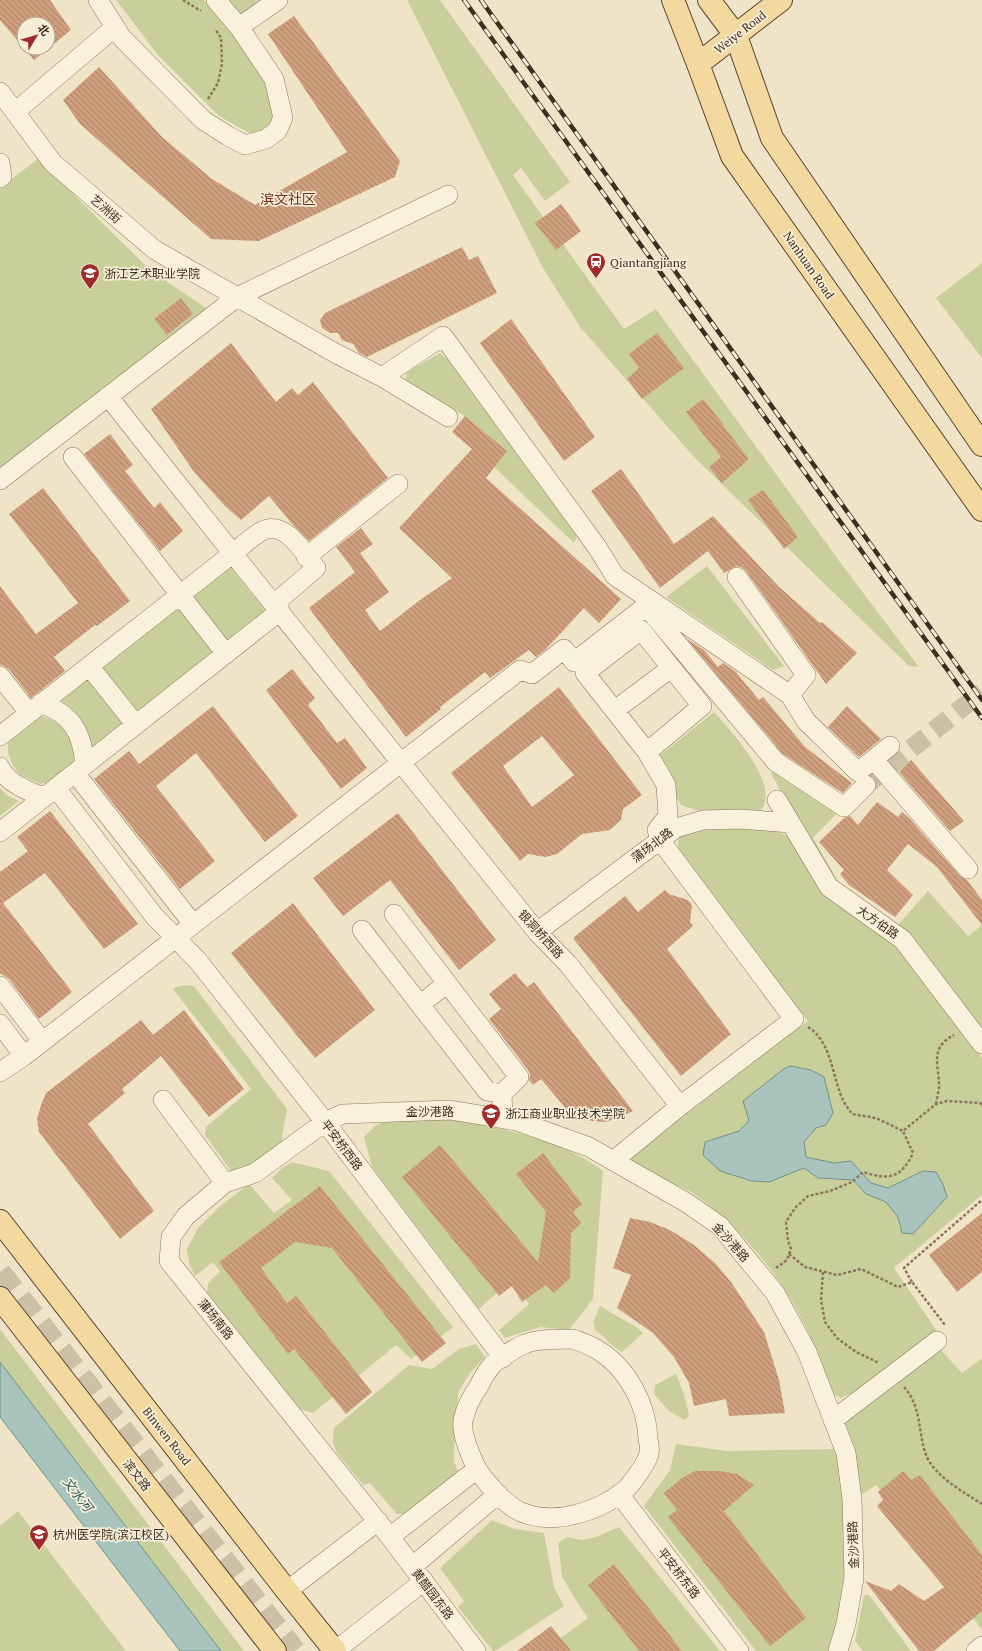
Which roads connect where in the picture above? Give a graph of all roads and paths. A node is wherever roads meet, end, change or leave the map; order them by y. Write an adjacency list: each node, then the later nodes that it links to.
1 (98, 0): 10 (street)
2 (183, 0): 7 (path)
3 (278, 0): 9 (street)
4 (673, 0): 12 (main road, Nanhuan Road)
5 (709, 0): 11 (main road)
6 (781, 0): 11 (main road, Weiye Road)
7 (211, 7): 9 (street)
8 (214, 26): 15 (path)
9 (239, 27): 15 (street)
10 (115, 28): 14 (street); 15 (street)
11 (736, 36): 12 (main road, Weiye Road); 23 (main road)
12 (698, 64): 27 (main road, Nanhuan Road)
13 (0, 92): 14 (street, 艺洲街)
14 (15, 112): 19 (street, 艺洲街)
15 (199, 115)
16 (0, 162): 17 (street)
17 (0, 178)
18 (448, 195): 19 (street)
19 (237, 297): 20 (street, 艺洲街); 21 (street)
20 (382, 377): 22 (street, 艺洲街); 37 (street)
21 (108, 396): 25 (street); 28 (street, 银洞桥西路)
22 (448, 417)
23 (982, 446)
24 (73, 456): 31 (street)
25 (0, 480)
26 (398, 484): 29 (street)
27 (982, 510)
28 (232, 554): 29 (street); 31 (street); 32 (street, 银洞桥西路)
29 (306, 557): 32 (street)
30 (737, 577): 37 (street)
31 (180, 595): 33 (street); 34 (street)
32 (277, 607): 33 (street); 45 (street, 银洞桥西路)
33 (226, 654): 40 (street)
34 (89, 666): 38 (street); 40 (street)
35 (671, 668): 39 (street); 39 (street); 43 (street)
36 (0, 676): 38 (street)
37 (790, 695): 44 (street)
38 (35, 708): 41 (street); 47 (street)
39 (615, 710): 43 (street)
40 (136, 725): 47 (street)
41 (3, 729)
42 (890, 746): 44 (street)
43 (647, 752): 53 (street)
44 (874, 760): 54 (street)
45 (402, 762): 48 (street); 56 (street); 58 (street, 银洞桥西路)
46 (0, 767): 49 (street)
47 (80, 769): 49 (street); 56 (street)
48 (866, 785)
49 (50, 793): 52 (street); 59 (street, 平安桥西路)
50 (777, 800): 51 (street, 大方伯路)
51 (790, 823): 53 (street, 蒲场北路); 65 (street, 大方伯路)
52 (0, 832)
53 (660, 840): 58 (street, 蒲场北路); 63 (street)
54 (968, 869)
55 (394, 914): 60 (street)
56 (193, 924): 59 (street)
57 (362, 930): 62 (street)
58 (537, 932): 73 (street, 银洞桥西路)
59 (176, 937): 66 (street); 75 (street, 平安桥西路)
60 (446, 983): 62 (street); 69 (street)
61 (0, 986): 66 (street)
62 (420, 1005): 69 (street)
63 (794, 1019): 73 (street); 76 (path)
64 (0, 1024): 67 (street)
65 (977, 1037): 71 (path)
66 (42, 1041): 67 (street)
67 (24, 1056): 68 (street)
68 (0, 1072)
69 (502, 1094): 74 (street)
70 (163, 1100): 78 (street)
71 (936, 1104): 72 (path); 76 (path)
72 (982, 1105)
73 (680, 1106): 77 (street)
74 (503, 1118): 75 (street, 金沙港路); 77 (street, 金沙港路)
75 (325, 1122): 78 (street, 金沙港路); 86 (street, 平安桥西路)
76 (903, 1131): 81 (path)
77 (613, 1161): 82 (street, 金沙港路)
78 (225, 1183): 91 (street, 蒲场南路)
79 (982, 1200): 83 (path)
80 (0, 1221): 95 (main road, Binwen Road)
81 (789, 1254): 82 (path); 83 (path)
82 (763, 1278): 87 (street, 金沙港路)
83 (912, 1282): 85 (path)
84 (0, 1298): 98 (main road, 滨文路)
85 (937, 1341): 87 (street)
86 (503, 1358): 88 (street); 90 (street)
87 (833, 1420): 97 (street, 金沙港路)
88 (477, 1469): 89 (street); 92 (street)
89 (498, 1494): 90 (street); 93 (street)
90 (619, 1494): 101 (street, 平安桥东路)
91 (378, 1521): 92 (street, 蒲场南路); 95 (street)
92 (390, 1537): 93 (street, 黄醋园东路)
93 (413, 1566): 94 (street, 黄醋园东路)
94 (424, 1581): 99 (street); 100 (street, 黄醋园东路)
95 (287, 1591): 99 (main road, Binwen Road)
96 (982, 1646): 102 (street)
97 (843, 1648)
98 (275, 1651)
99 (335, 1651)
100 (476, 1651)
101 (739, 1651)
102 (976, 1651)

